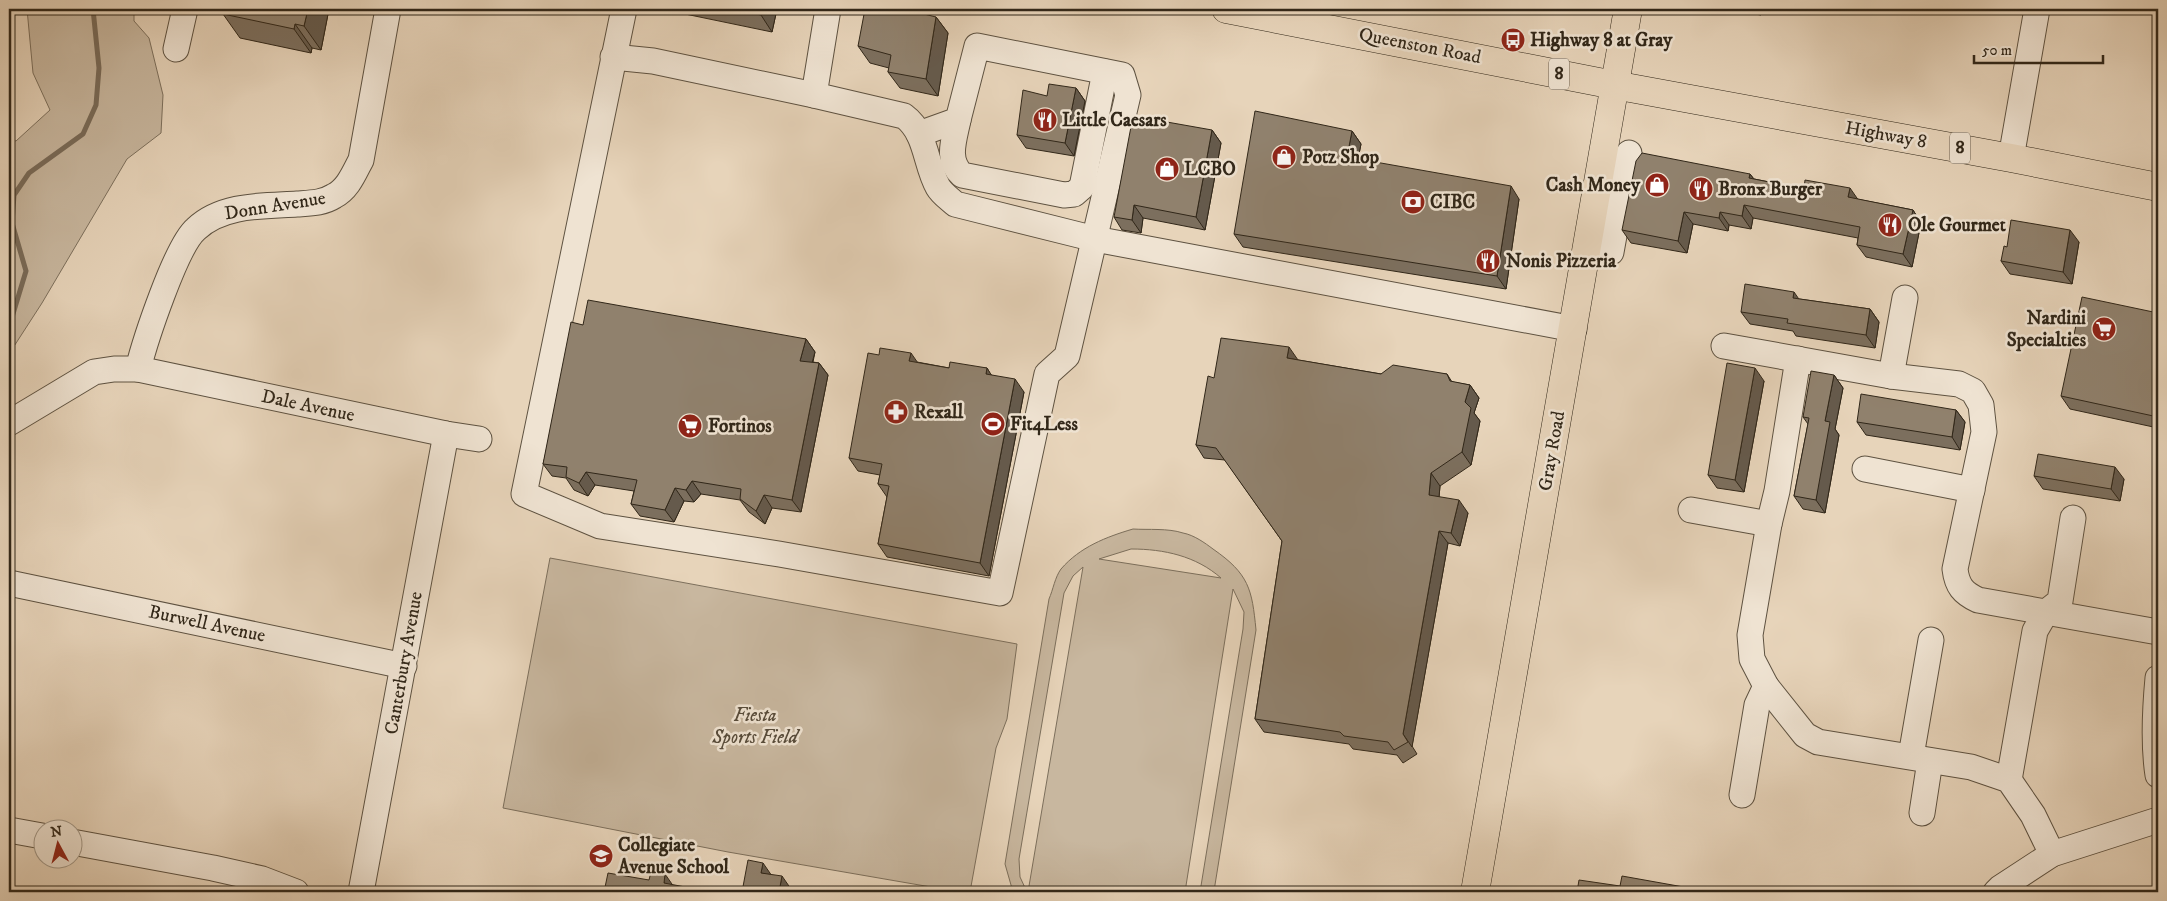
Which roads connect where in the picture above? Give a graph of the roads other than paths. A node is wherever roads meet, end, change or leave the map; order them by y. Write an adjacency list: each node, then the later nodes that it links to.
1 (185, 9): 8 (street)
2 (388, 9): 24 (street, Donn Avenue)
3 (624, 9): 9 (street)
4 (828, 9): 12 (street)
5 (1226, 9): 11 (main road, Queenston Road / 8)
6 (1628, 9): 11 (main road, Gray Road)
7 (2037, 9): 16 (street)
8 (176, 49)
9 (613, 56): 12 (street); 18 (street)
10 (1105, 72): 13 (street); 13 (street); 18 (street)
11 (1614, 85): 16 (main road, Highway 8 / 8); 19 (main road, Gray Road)
12 (814, 95): 14 (street)
13 (958, 120): 14 (street)
14 (920, 134): 18 (street)
15 (1629, 153): 19 (street)
16 (2011, 158): 17 (main road, Highway 8 / 8)
17 (2158, 187)
18 (1095, 239): 21 (street)
19 (1609, 251): 21 (main road, Gray Road)
20 (1905, 298): 25 (street)
21 (1574, 329): 53 (main road, Gray Road)
22 (1724, 346): 23 (street)
23 (1798, 358): 25 (street); 33 (street)
24 (138, 369): 26 (street); 27 (street, Dale Avenue)
25 (1891, 376): 30 (street)
26 (9, 423)
27 (446, 434): 28 (street, Dale Avenue); 38 (street, Canterbury Avenue)
28 (479, 439)
29 (1864, 469): 30 (street)
30 (1972, 490): 35 (street)
31 (1692, 510): 33 (street)
32 (2073, 518): 35 (street)
33 (1769, 524): 40 (street)
34 (9, 583): 38 (street, Burwell Avenue)
35 (2046, 612): 36 (street); 43 (street)
36 (2158, 632)
37 (1931, 640): 41 (street)
38 (404, 666): 52 (street, Canterbury Avenue)
39 (2158, 678): 42 (street)
40 (1766, 686): 41 (street); 44 (street)
41 (1920, 759): 43 (street); 45 (street)
42 (2158, 774)
43 (2009, 780): 50 (street)
44 (1742, 794)
45 (1922, 813)
46 (2158, 820): 50 (street)
47 (9, 830): 48 (street)
48 (32, 834)
49 (82, 844): 51 (street)
50 (2052, 854): 54 (street)
51 (296, 892)
52 (362, 892)
53 (1476, 892)
54 (1996, 892)

